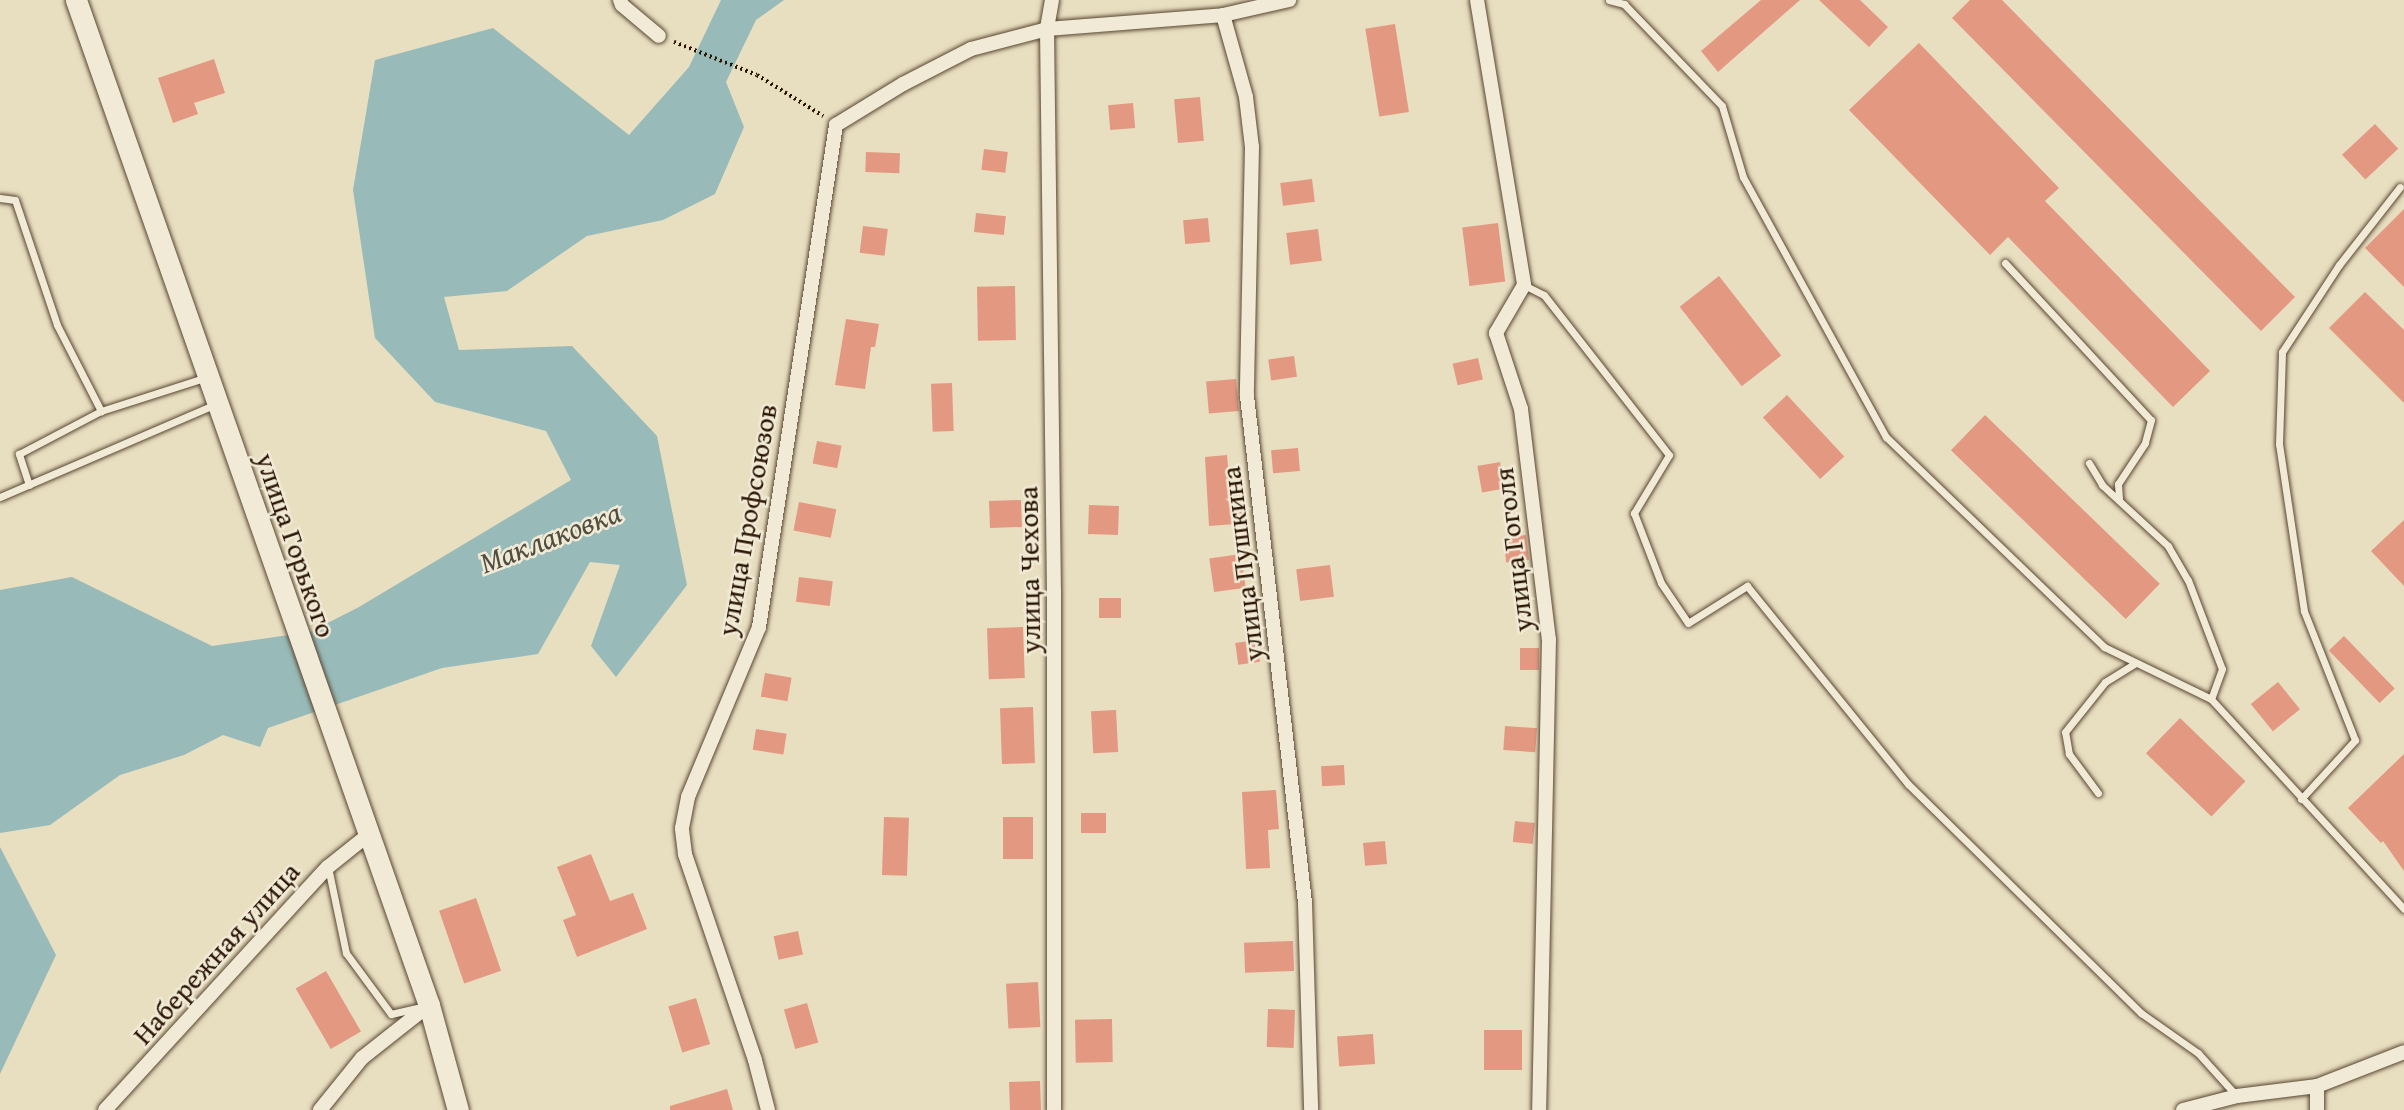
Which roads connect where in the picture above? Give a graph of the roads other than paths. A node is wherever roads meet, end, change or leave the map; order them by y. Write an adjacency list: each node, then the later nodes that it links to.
1 (76, 0): 14 (street, улица Горького)
2 (620, 0): 9 (street)
3 (1052, 0): 8 (street, улица Чехова)
4 (1289, 0): 7 (street)
5 (1477, 0): 13 (street)
6 (1609, 0): 21 (lane)
7 (1223, 15): 8 (street); 37 (street, улица Пушкина)
8 (1047, 29): 35 (street, улица Профсоюзов); 36 (street, улица Чехова)
9 (659, 36)
10 (2400, 187): 24 (lane)
11 (0, 198): 16 (lane)
12 (2005, 263): 20 (lane)
13 (1524, 285): 31 (lane); 38 (street, улица Гоголя)
14 (207, 377): 15 (street, улица Горького); 16 (lane)
15 (217, 404): 18 (lane); 25 (street, улица Горького)
16 (101, 411): 18 (lane)
17 (2090, 463): 20 (lane)
18 (29, 485): 19 (lane)
19 (0, 497)
20 (2119, 500): 22 (lane)
21 (2136, 663): 22 (lane); 23 (lane)
22 (2211, 699): 24 (lane)
23 (2098, 793)
24 (2301, 799): 27 (lane)
25 (368, 835): 26 (street, Набережная улица); 28 (street, улица Горького)
26 (328, 866): 28 (lane); 32 (street, Набережная улица)
27 (2404, 909)
28 (429, 1005): 33 (street); 34 (street, улица Горького)
29 (2404, 1052): 30 (street)
30 (2317, 1086): 31 (street); 40 (street)
31 (2237, 1096): 39 (street)
32 (105, 1110)
33 (320, 1110)
34 (458, 1110)
35 (768, 1110)
36 (1054, 1110)
37 (1311, 1110)
38 (1539, 1110)
39 (2183, 1110)
40 (2317, 1110)

